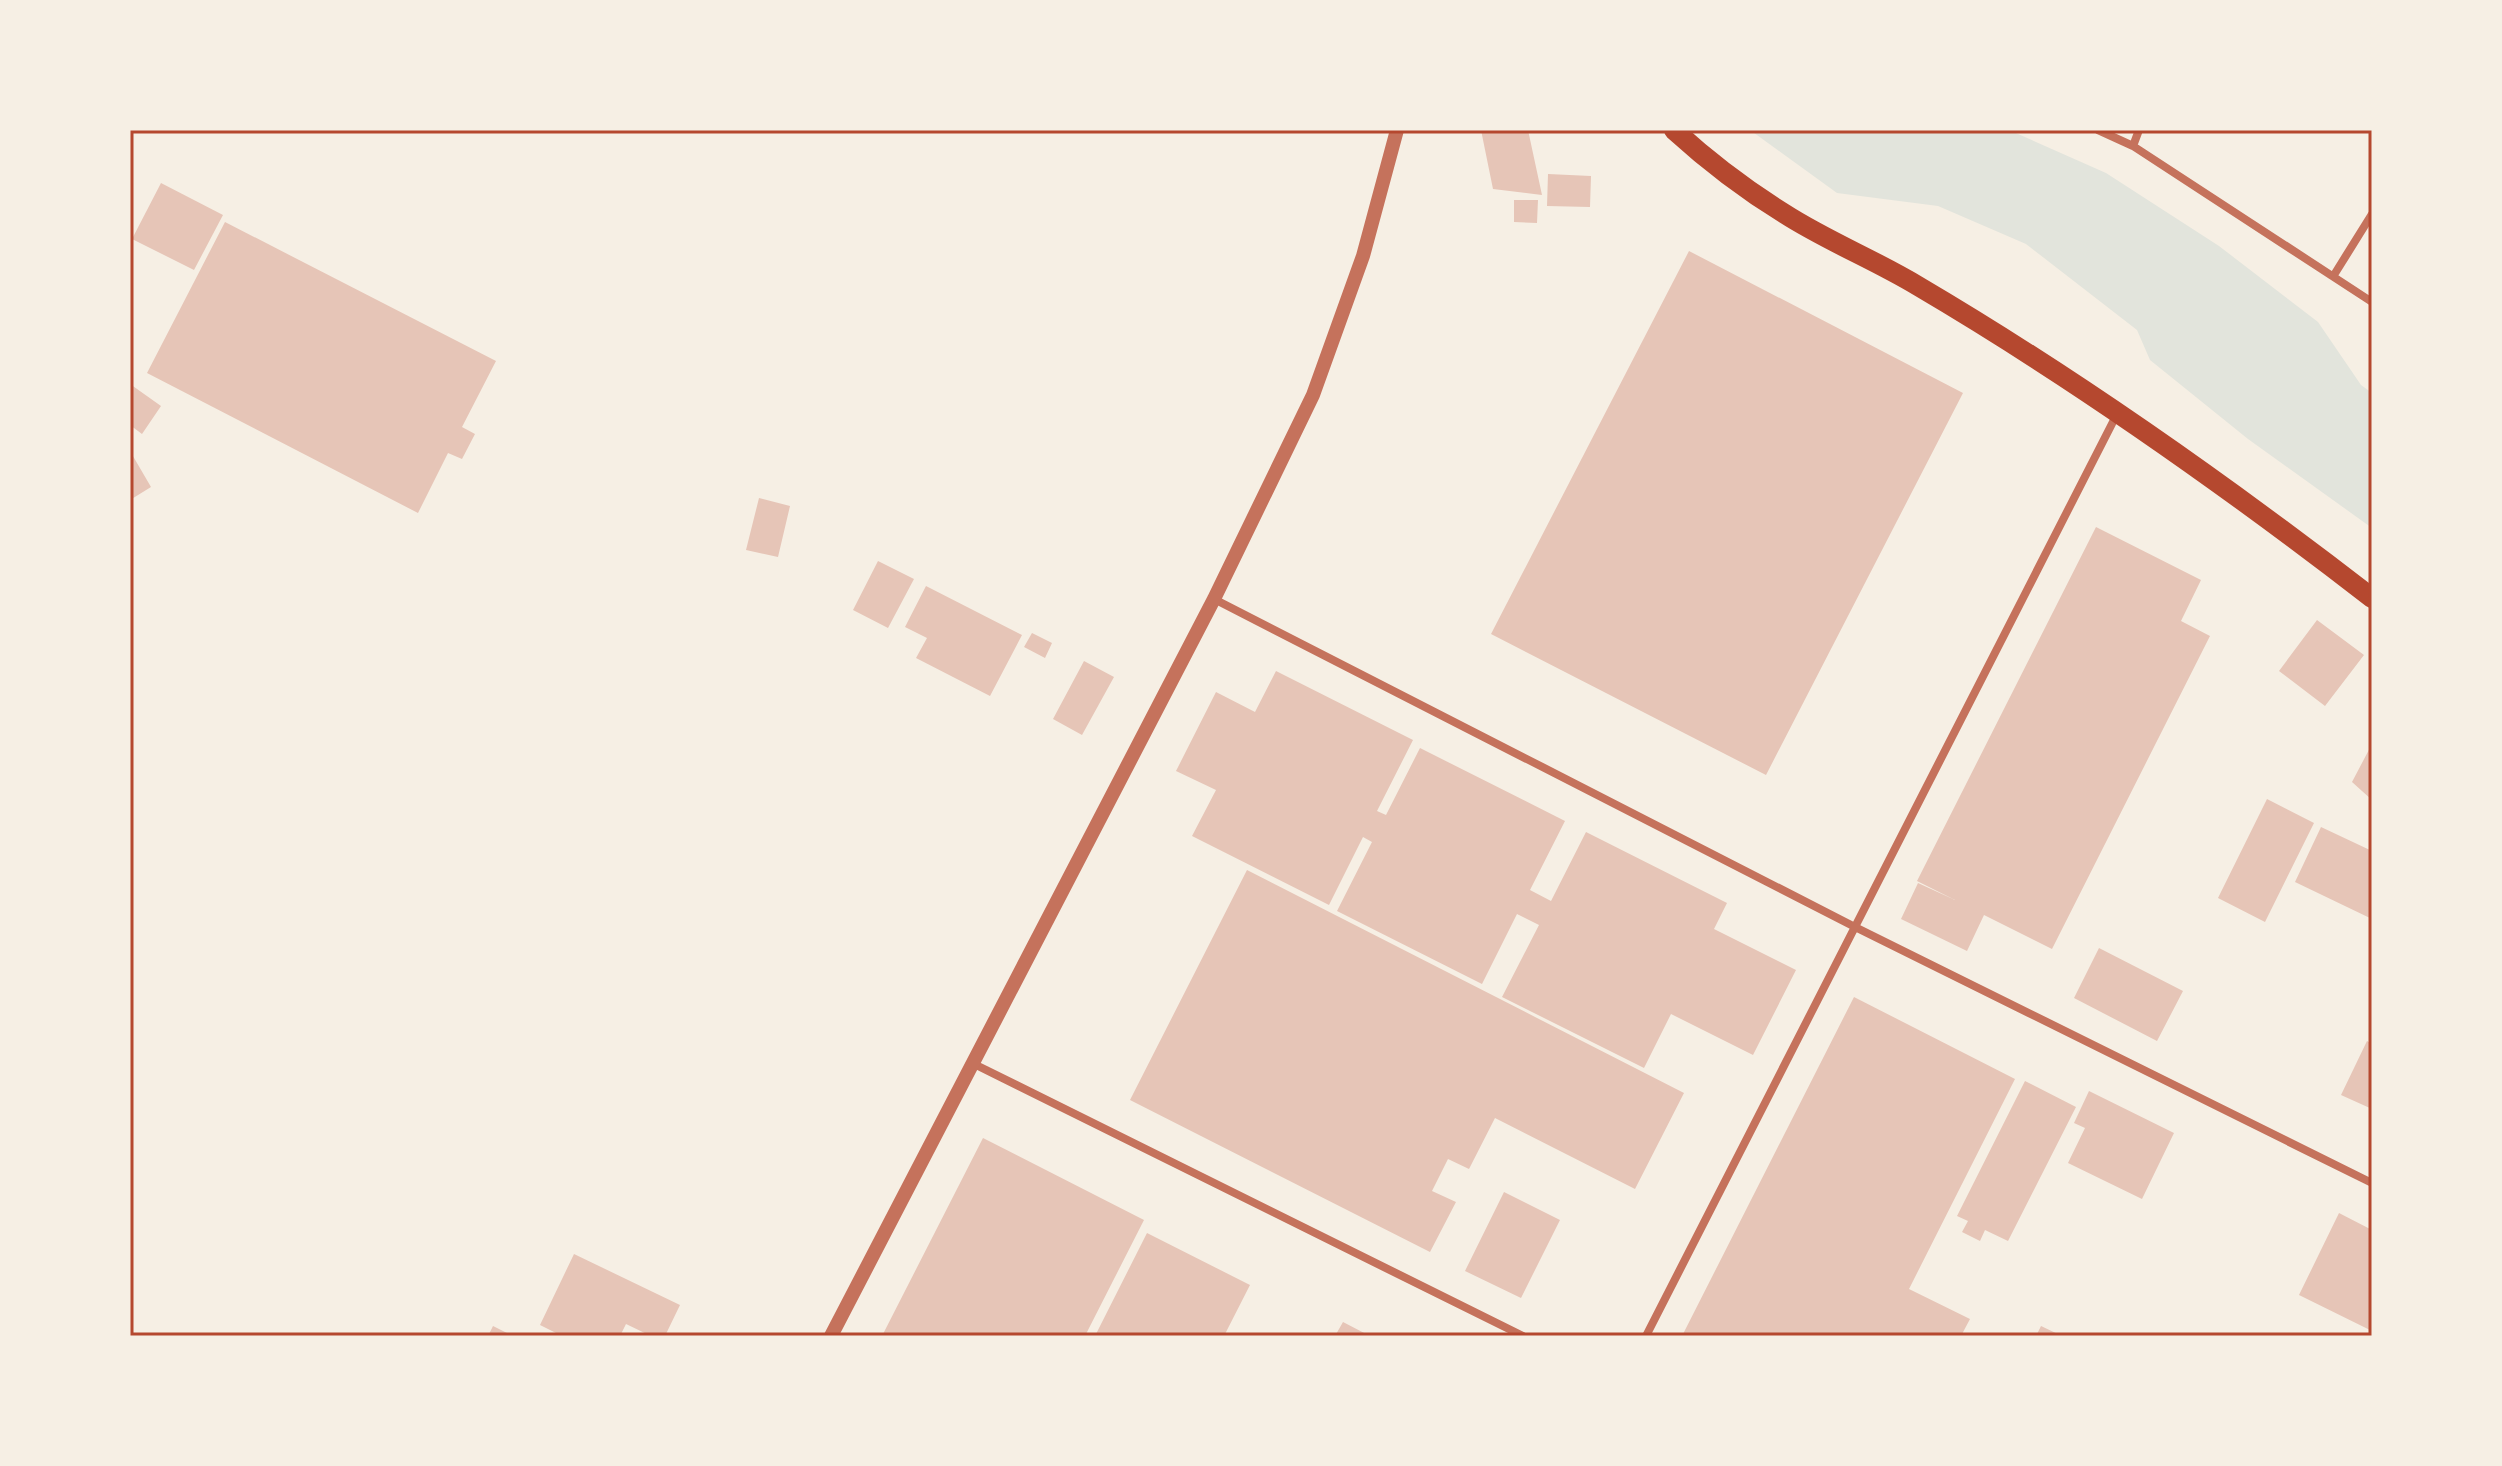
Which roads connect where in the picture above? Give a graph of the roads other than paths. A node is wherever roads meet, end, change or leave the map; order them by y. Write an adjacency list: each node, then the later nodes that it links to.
1 (1397, 130): 11 (street)
2 (1674, 130): 9 (main road)
3 (2098, 130): 5 (street)
4 (2139, 130): 5 (street)
5 (2133, 146): 7 (street)
6 (2372, 214): 7 (street)
7 (2334, 275): 8 (street)
8 (2372, 302)
9 (2118, 413): 10 (main road); 12 (street)
10 (2372, 598)
11 (1214, 599): 12 (street); 13 (street)
12 (1855, 927): 14 (street); 17 (street)
13 (972, 1063): 15 (street); 16 (street)
14 (2372, 1183)
15 (831, 1336)
16 (1523, 1336)
17 (1646, 1336)

